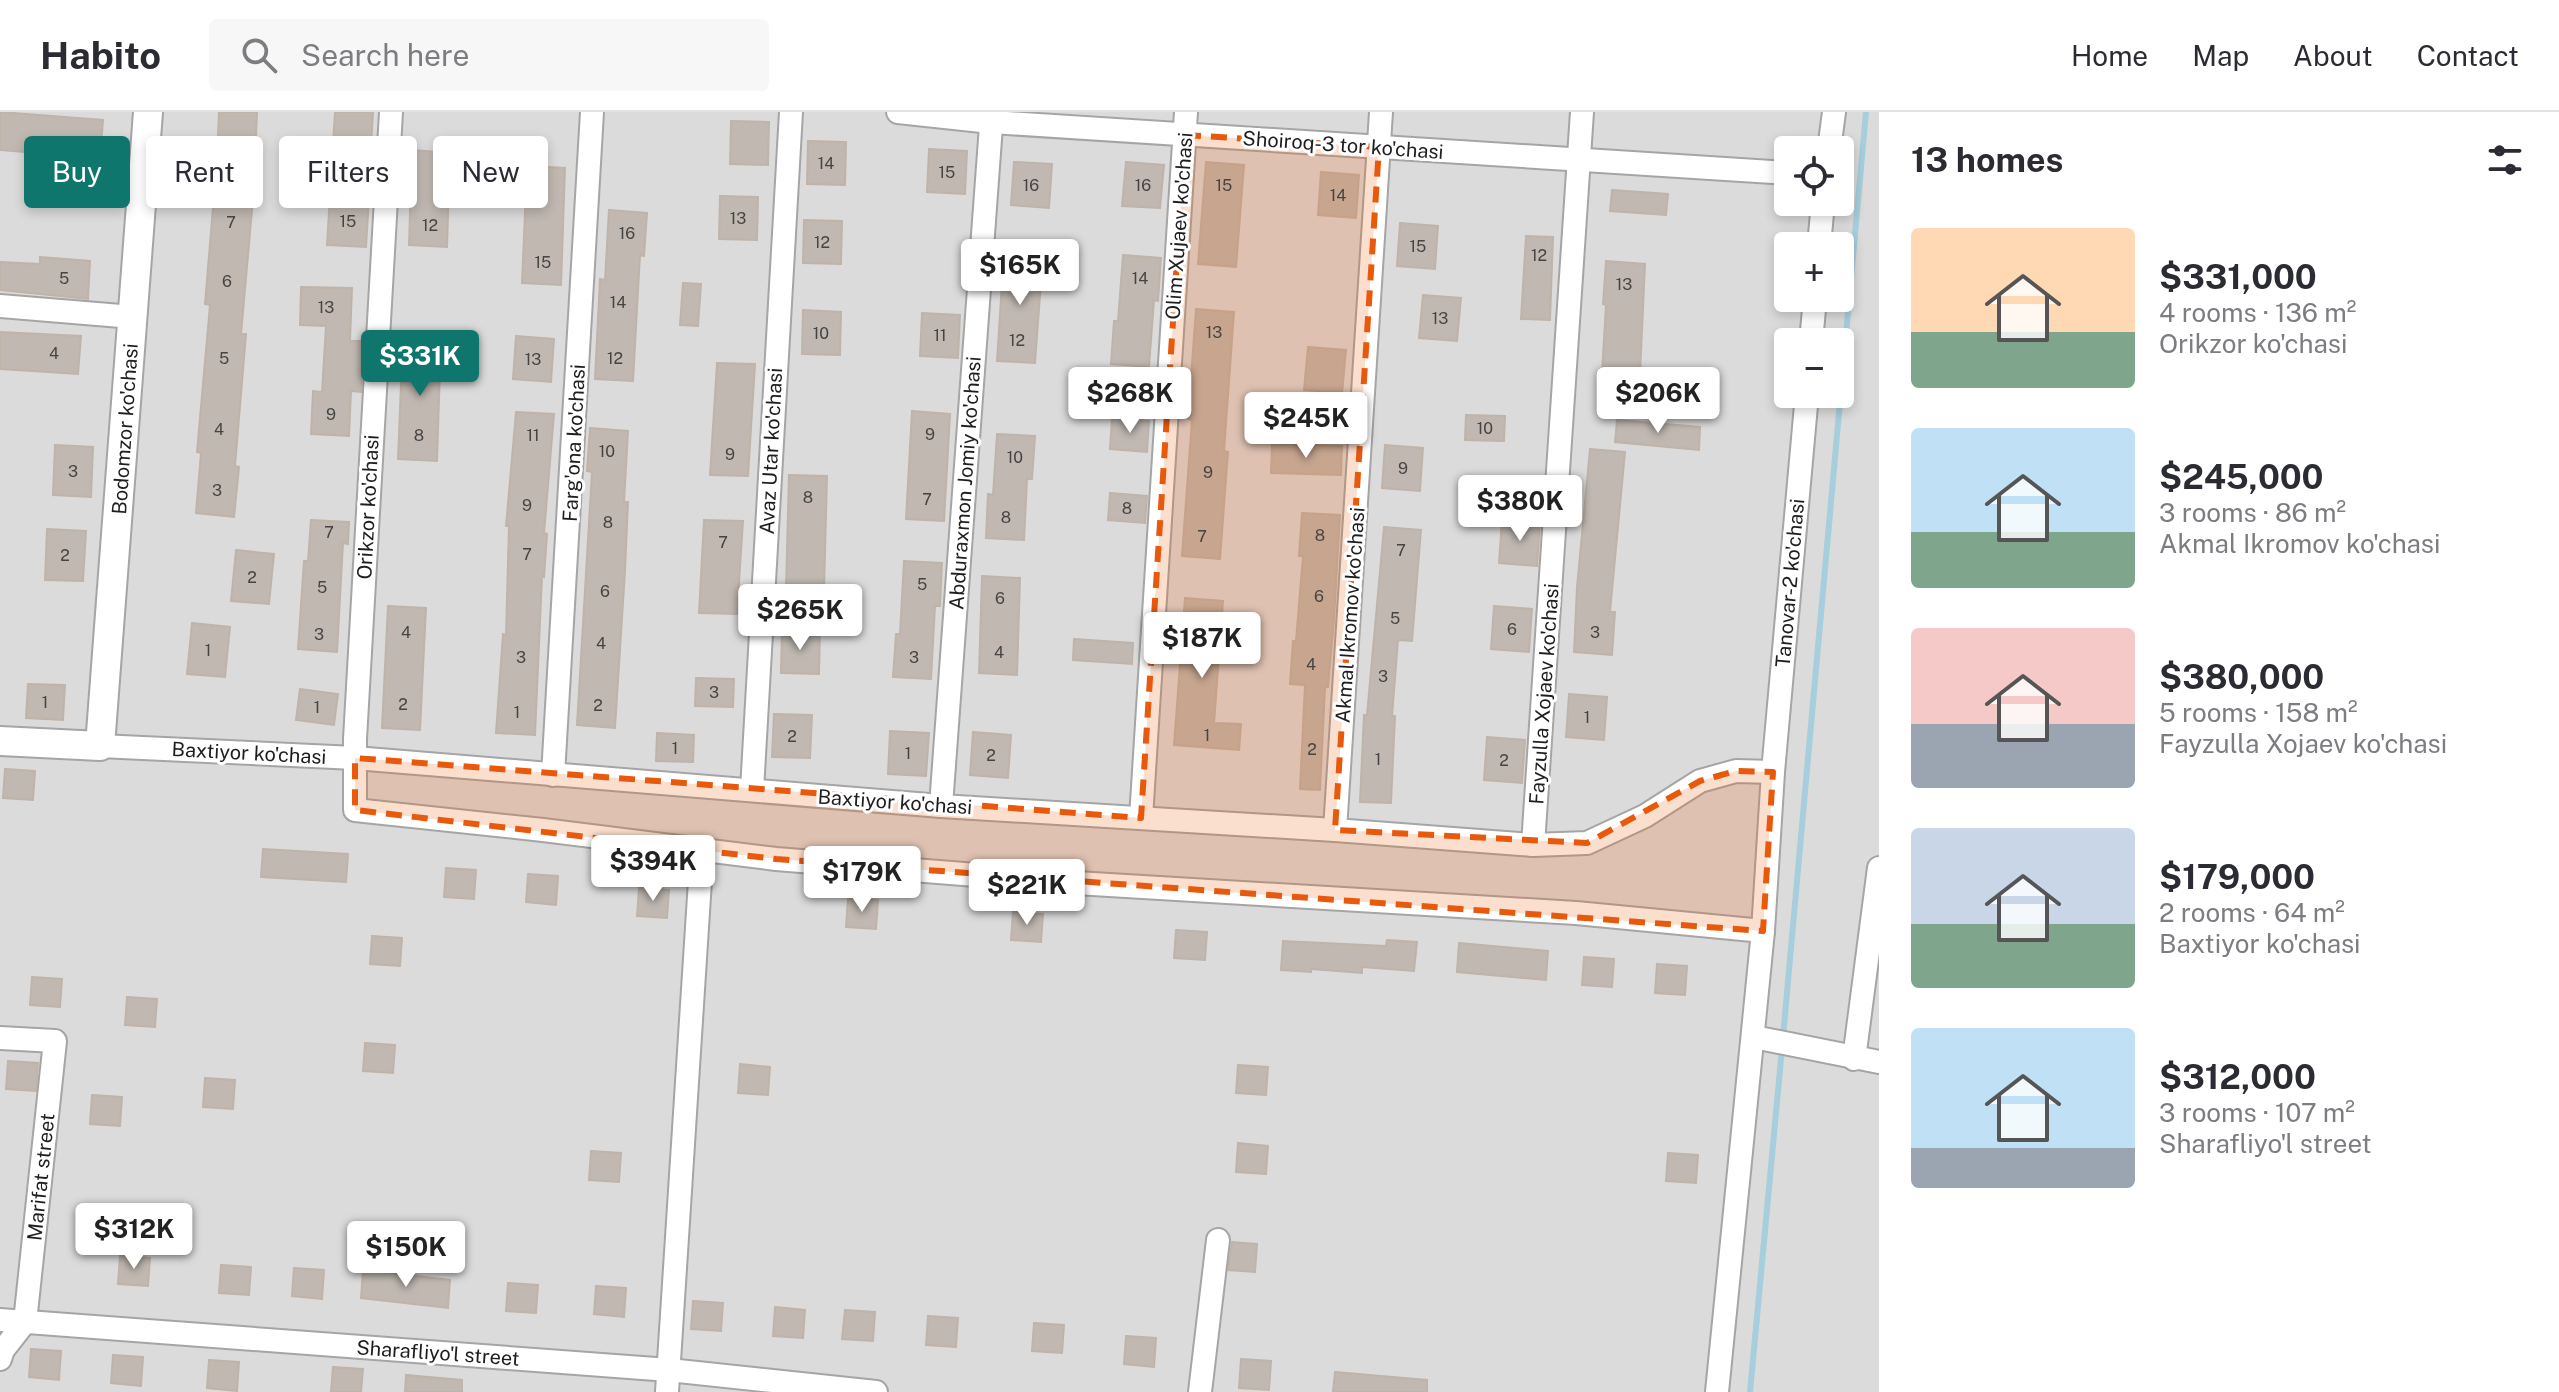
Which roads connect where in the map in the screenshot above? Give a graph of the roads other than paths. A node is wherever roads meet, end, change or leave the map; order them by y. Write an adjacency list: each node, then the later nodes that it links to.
1 (148, 112): 17 (street, Bodomzor ko'chasi)
2 (391, 112): 21 (street, Orikzor ko'chasi)
3 (592, 112): 23 (street, Farg'ona ko'chasi)
4 (791, 112): 24 (street, Avaz Utar ko'chasi)
5 (898, 112): 10 (street, Shoiroq-3 tor ko'chasi)
6 (1186, 112): 11 (street, Olim Xujaev ko'chasi)
7 (1381, 112): 13 (street, Akmal Ikromov ko'chasi)
8 (1582, 112): 14 (street, Fayzulla Xojaev ko'chasi)
9 (1834, 112): 12 (street)
10 (992, 117): 11 (street, Shoiroq-3 tor ko'chasi); 25 (street, Abduraxmon Jomiy ko'chasi)
11 (1185, 135): 13 (street, Shoiroq-3 tor ko'chasi); 26 (street, Olim Xujaev ko'chasi)
12 (1831, 136)
13 (1379, 147): 14 (street, Shoiroq-3 tor ko'chasi); 27 (street, Akmal Ikromov ko'chasi)
14 (1580, 162): 15 (street, Shoiroq-3 tor ko'chasi); 28 (street, Fayzulla Xojaev ko'chasi)
15 (1774, 172)
16 (0, 306): 17 (street)
17 (133, 317): 20 (street, Bodomzor ko'chasi)
18 (1806, 408): 22 (street, Tanovar-2 ko'chasi)
19 (0, 741): 20 (street, Baxtiyor ko'chasi)
20 (100, 746): 21 (street, Baxtiyor ko'chasi)
21 (355, 758): 23 (street, Baxtiyor ko'chasi); 29 (street, Orikzor ko'chasi)
22 (1773, 772): 28 (street, Baxtiyor ko'chasi); 31 (street, Tanovar-2 ko'chasi)
23 (553, 775): 24 (street, Baxtiyor ko'chasi)
24 (752, 790): 25 (street, Baxtiyor ko'chasi)
25 (941, 806): 26 (street, Baxtiyor ko'chasi)
26 (1141, 818): 27 (street, Baxtiyor ko'chasi)
27 (1335, 830): 28 (street, Baxtiyor ko'chasi)
28 (1533, 845)
29 (702, 850): 31 (street); 40 (street)
30 (1879, 868): 34 (street)
31 (1763, 931): 32 (street, Tanovar-2 ko'chasi)
32 (1754, 1037): 34 (street); 43 (street, Tanovar-2 ko'chasi)
33 (0, 1038): 38 (street, Marifat street)
34 (1854, 1059): 35 (street)
35 (1879, 1062)
36 (1218, 1240): 42 (street)
37 (0, 1320): 38 (street, Sharafliyo'l street)
38 (25, 1322): 39 (street, Marifat street); 40 (street, Sharafliyo'l street)
39 (0, 1359)
40 (668, 1381): 41 (street, Sharafliyo'l street)
41 (876, 1392)
42 (1200, 1392)
43 (1717, 1392)

